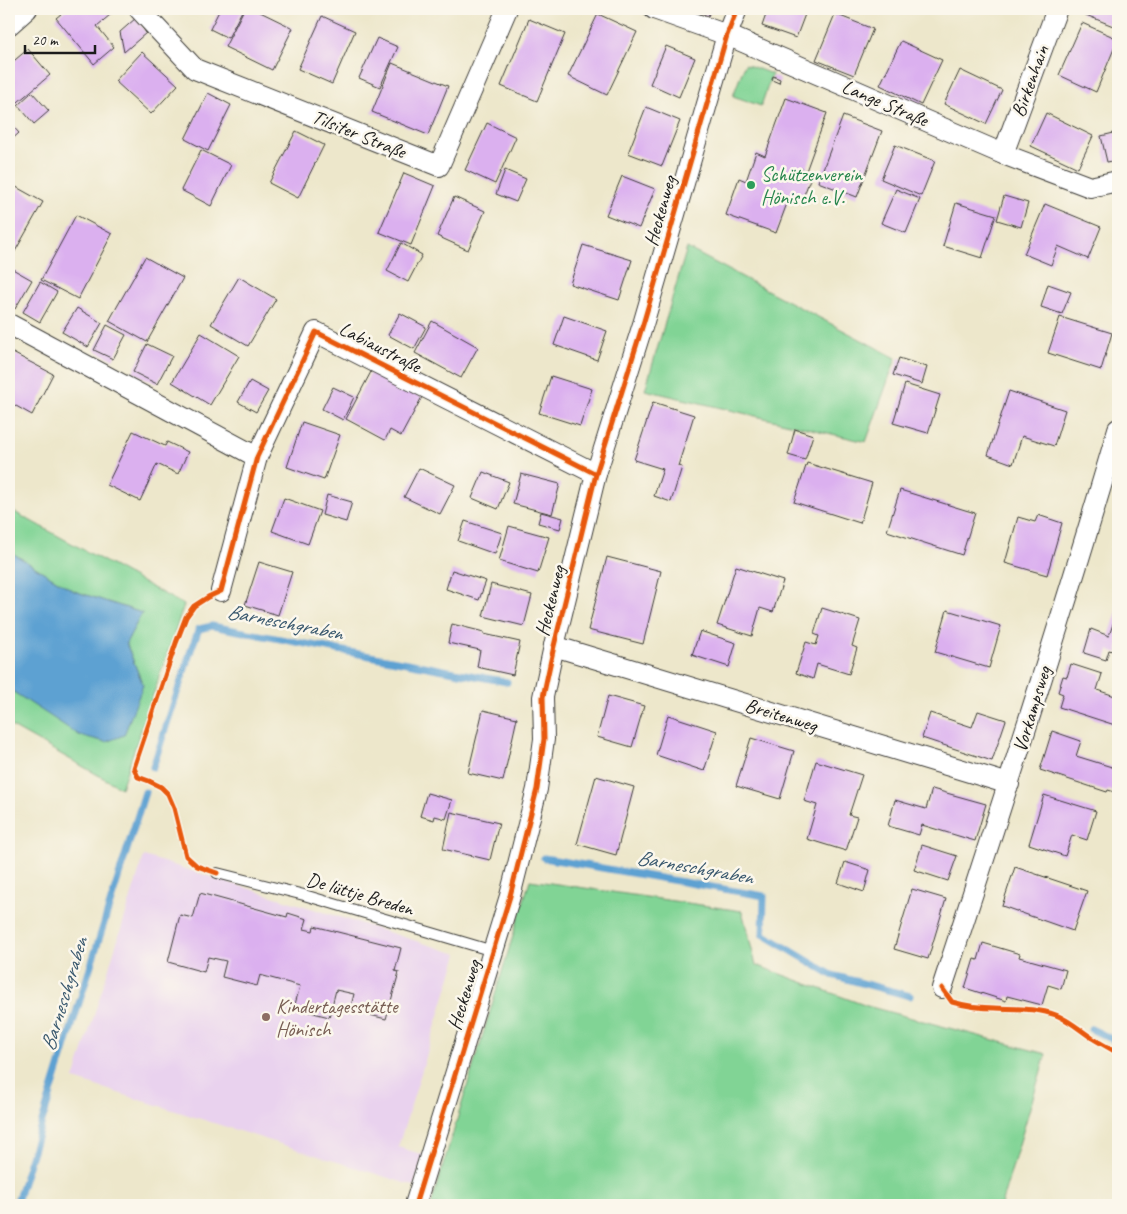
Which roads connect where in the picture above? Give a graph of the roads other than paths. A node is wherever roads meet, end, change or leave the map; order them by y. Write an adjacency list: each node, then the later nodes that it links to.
1 (27, 9): 7 (street)
2 (139, 9): 3 (street, Tilsiter Straße)
3 (507, 9)
4 (654, 9): 8 (street, Lange Straße)
5 (737, 9): 8 (street, Heckenweg)
6 (1056, 9): 9 (street, Birkenhain)
7 (9, 25)
8 (727, 35): 9 (street, Lange Straße); 14 (street, Heckenweg)
9 (1003, 154): 10 (street, Lange Straße)
10 (1118, 182)
11 (9, 324): 13 (street)
12 (1118, 428): 17 (street, Vorkampsweg)
13 (257, 457): 14 (street, Labiaustraße); 15 (street, Labiaustraße)
14 (596, 474): 16 (street, Heckenweg)
15 (221, 591)
16 (554, 646): 17 (street, Breitenweg); 19 (street, Heckenweg)
17 (1009, 784): 20 (street, Vorkampsweg)
18 (216, 873): 19 (lane, De lüttje Breden)
19 (493, 951): 21 (street, Heckenweg)
20 (942, 988)
21 (415, 1205)

